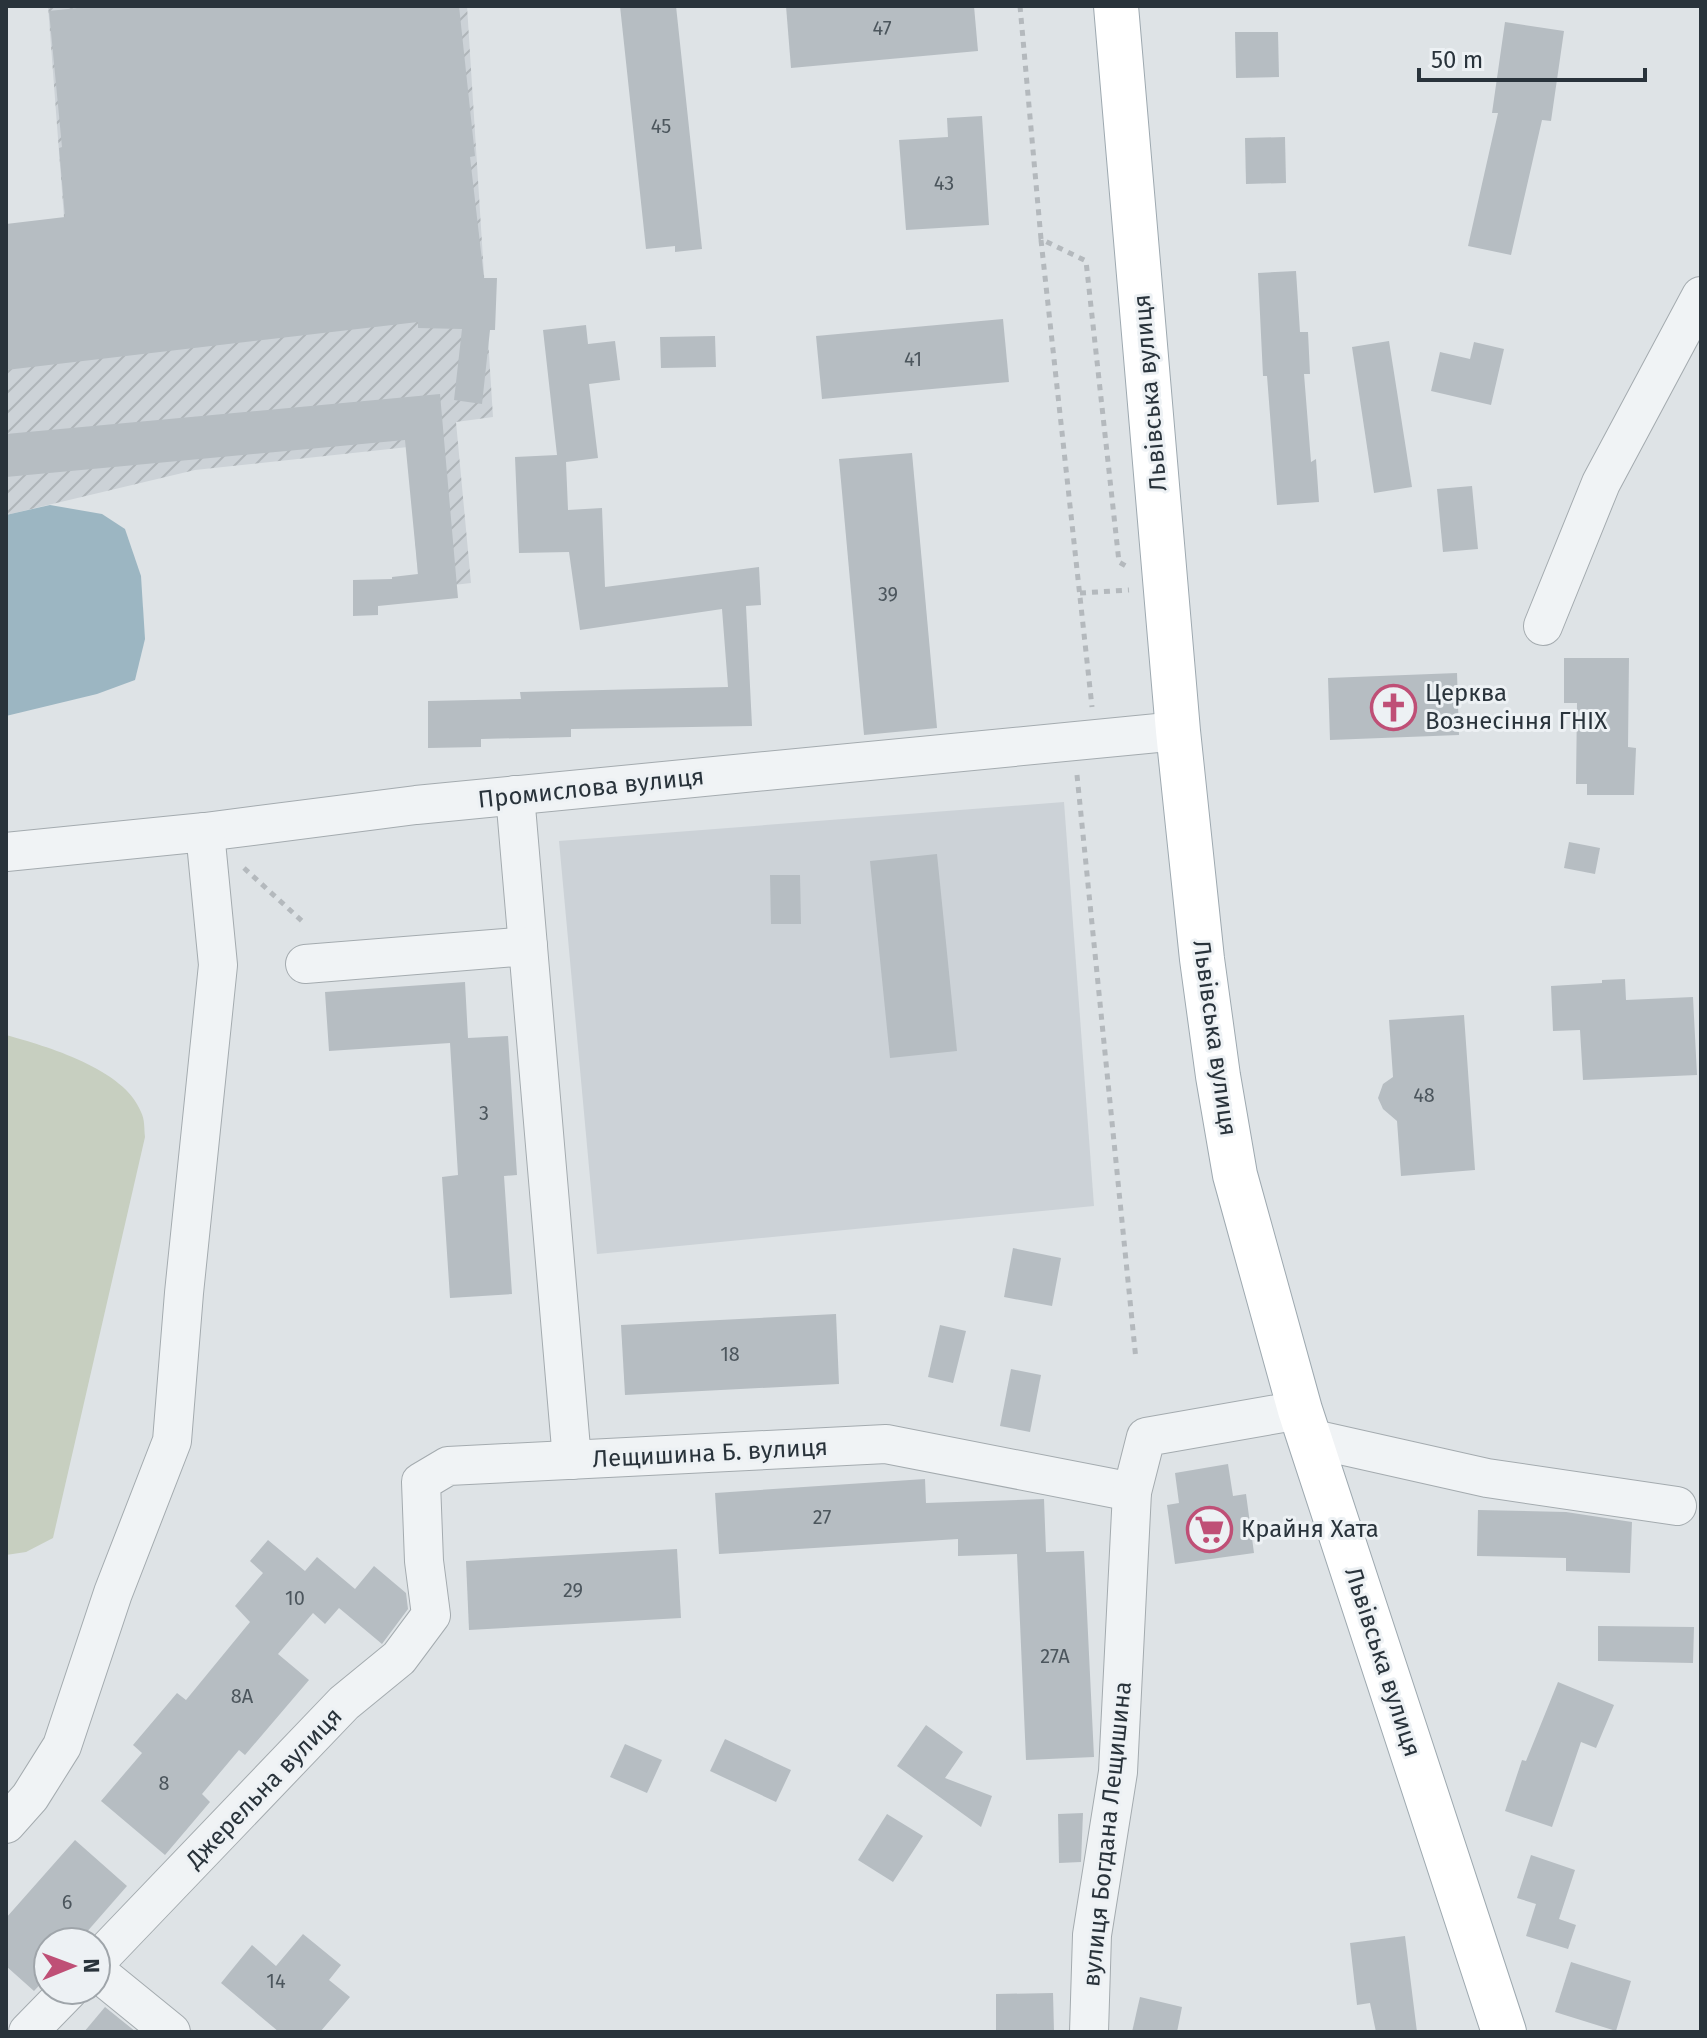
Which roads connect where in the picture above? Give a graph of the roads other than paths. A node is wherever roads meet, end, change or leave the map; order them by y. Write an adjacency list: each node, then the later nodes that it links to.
1 (1116, 6): 4 (main road, Львівська вулиця)
2 (1701, 296): 3 (street)
3 (1543, 626)
4 (1178, 731): 5 (street, Промислова вулиця); 10 (main road, Львівська вулиця)
5 (515, 795): 6 (street, Промислова вулиця); 8 (street)
6 (205, 832): 7 (street, Промислова вулиця); 15 (street)
7 (6, 852)
8 (528, 946): 9 (street); 11 (street)
9 (305, 964)
10 (1305, 1424): 12 (street); 13 (street); 22 (main road, Львівська вулиця)
11 (572, 1460): 12 (street, Лещишина Б. вулиця); 14 (street, Лещишина Б. вулиця)
12 (1132, 1492): 21 (street, вулиця Богдана Лещишина)
13 (1677, 1506)
14 (431, 1615): 16 (street, Джерельна вулиця)
15 (14, 1801)
16 (112, 1945)
17 (112, 1984): 20 (street)
18 (53, 2006): 19 (street)
19 (28, 2032)
20 (171, 2032)
21 (1089, 2032)
22 (1504, 2032)

